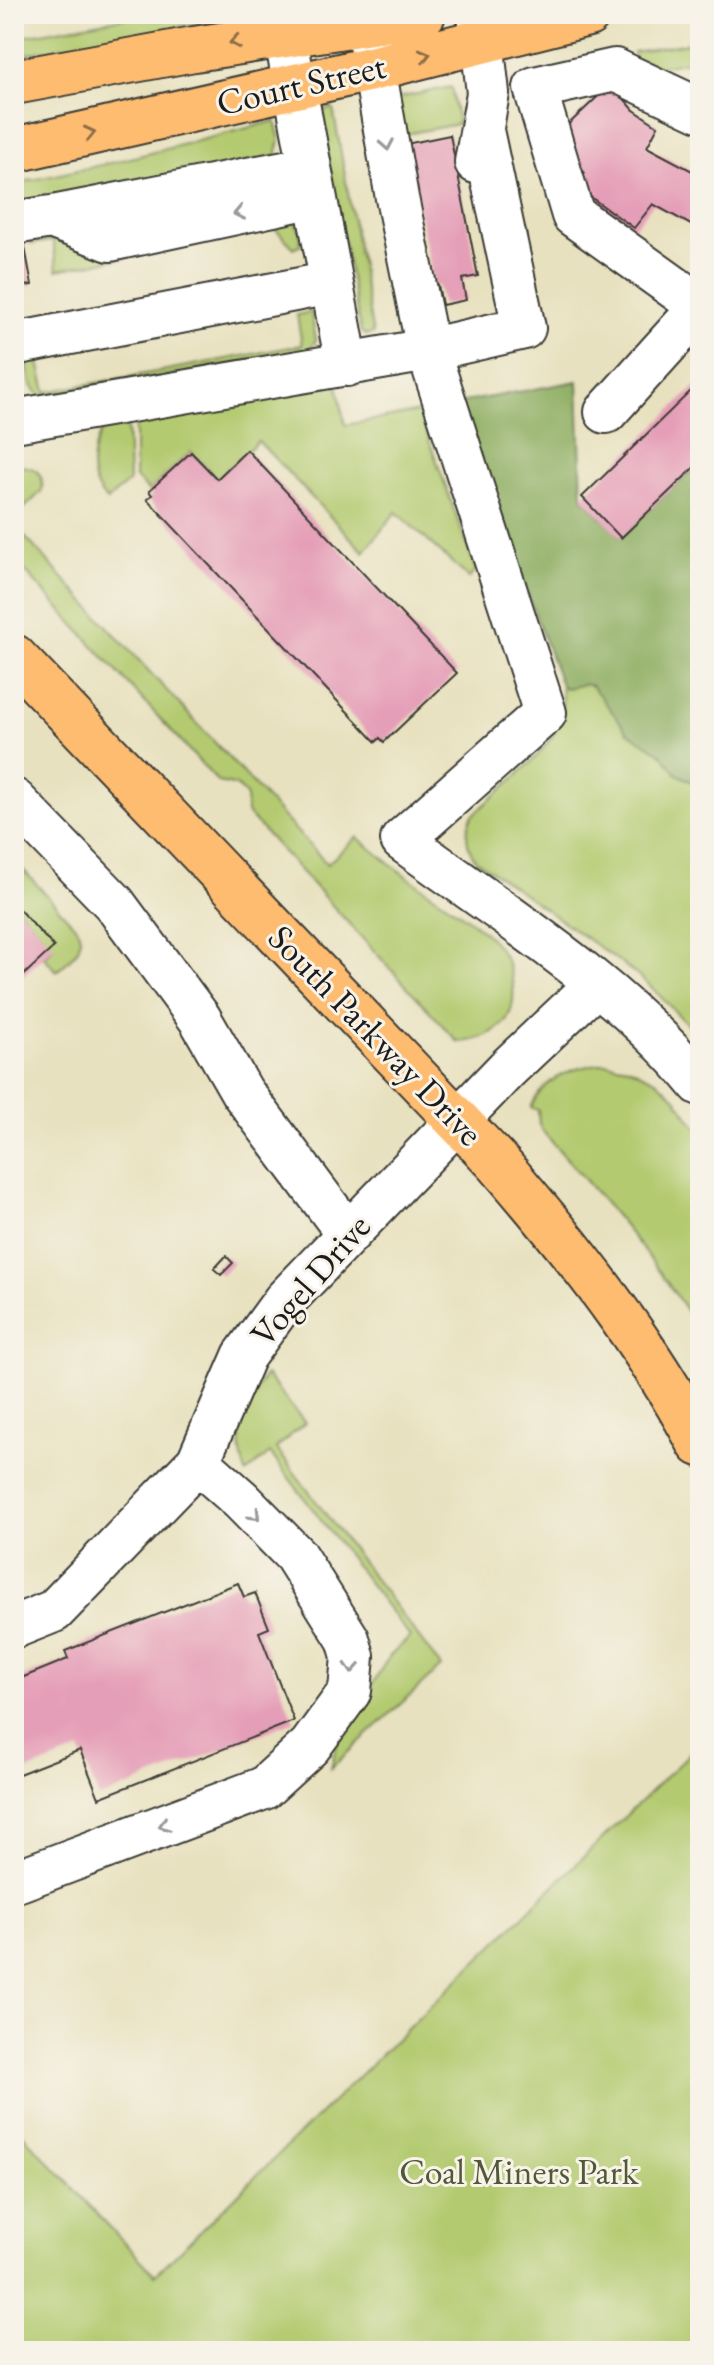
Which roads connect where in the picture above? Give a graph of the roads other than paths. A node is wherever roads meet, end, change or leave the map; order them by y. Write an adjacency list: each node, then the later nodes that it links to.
1 (423, 14): 3 (main road, Court Street)
2 (572, 16): 4 (main road, Court Street); 7 (street)
3 (366, 22): 5 (main road, Court Street); 6 (street)
4 (481, 28): 6 (main road, Court Street, one-way to 4); 11 (street)
5 (285, 34): 8 (main road, Court Street, one-way to 8); 9 (street)
6 (375, 68): 9 (main road, Court Street); 14 (street, one-way to 14)
7 (576, 79): 10 (street); 17 (street)
8 (14, 82)
9 (295, 86): 12 (main road, Court Street, one-way to 9); 13 (street)
10 (700, 110)
11 (483, 135): 14 (street); 19 (street)
12 (14, 150)
13 (312, 182): 15 (street, one-way to 15); 16 (street)
14 (397, 198): 19 (street)
15 (32, 220)
16 (331, 283): 18 (street); 20 (street)
17 (700, 307): 21 (street)
18 (14, 344)
19 (428, 350): 20 (street); 25 (street)
20 (347, 365): 22 (street)
21 (606, 412)
22 (22, 421)
23 (14, 657): 27 (main road, South Parkway Drive)
24 (14, 800): 28 (street)
25 (597, 984): 26 (street); 27 (street, Vogel Drive)
26 (700, 1084)
27 (457, 1121): 28 (street, Vogel Drive); 29 (main road, South Parkway Drive)
28 (348, 1234): 30 (street, Vogel Drive)
29 (700, 1444)
30 (198, 1462): 31 (street); 32 (street, one-way to 32)
31 (14, 1627)
32 (14, 1876)

